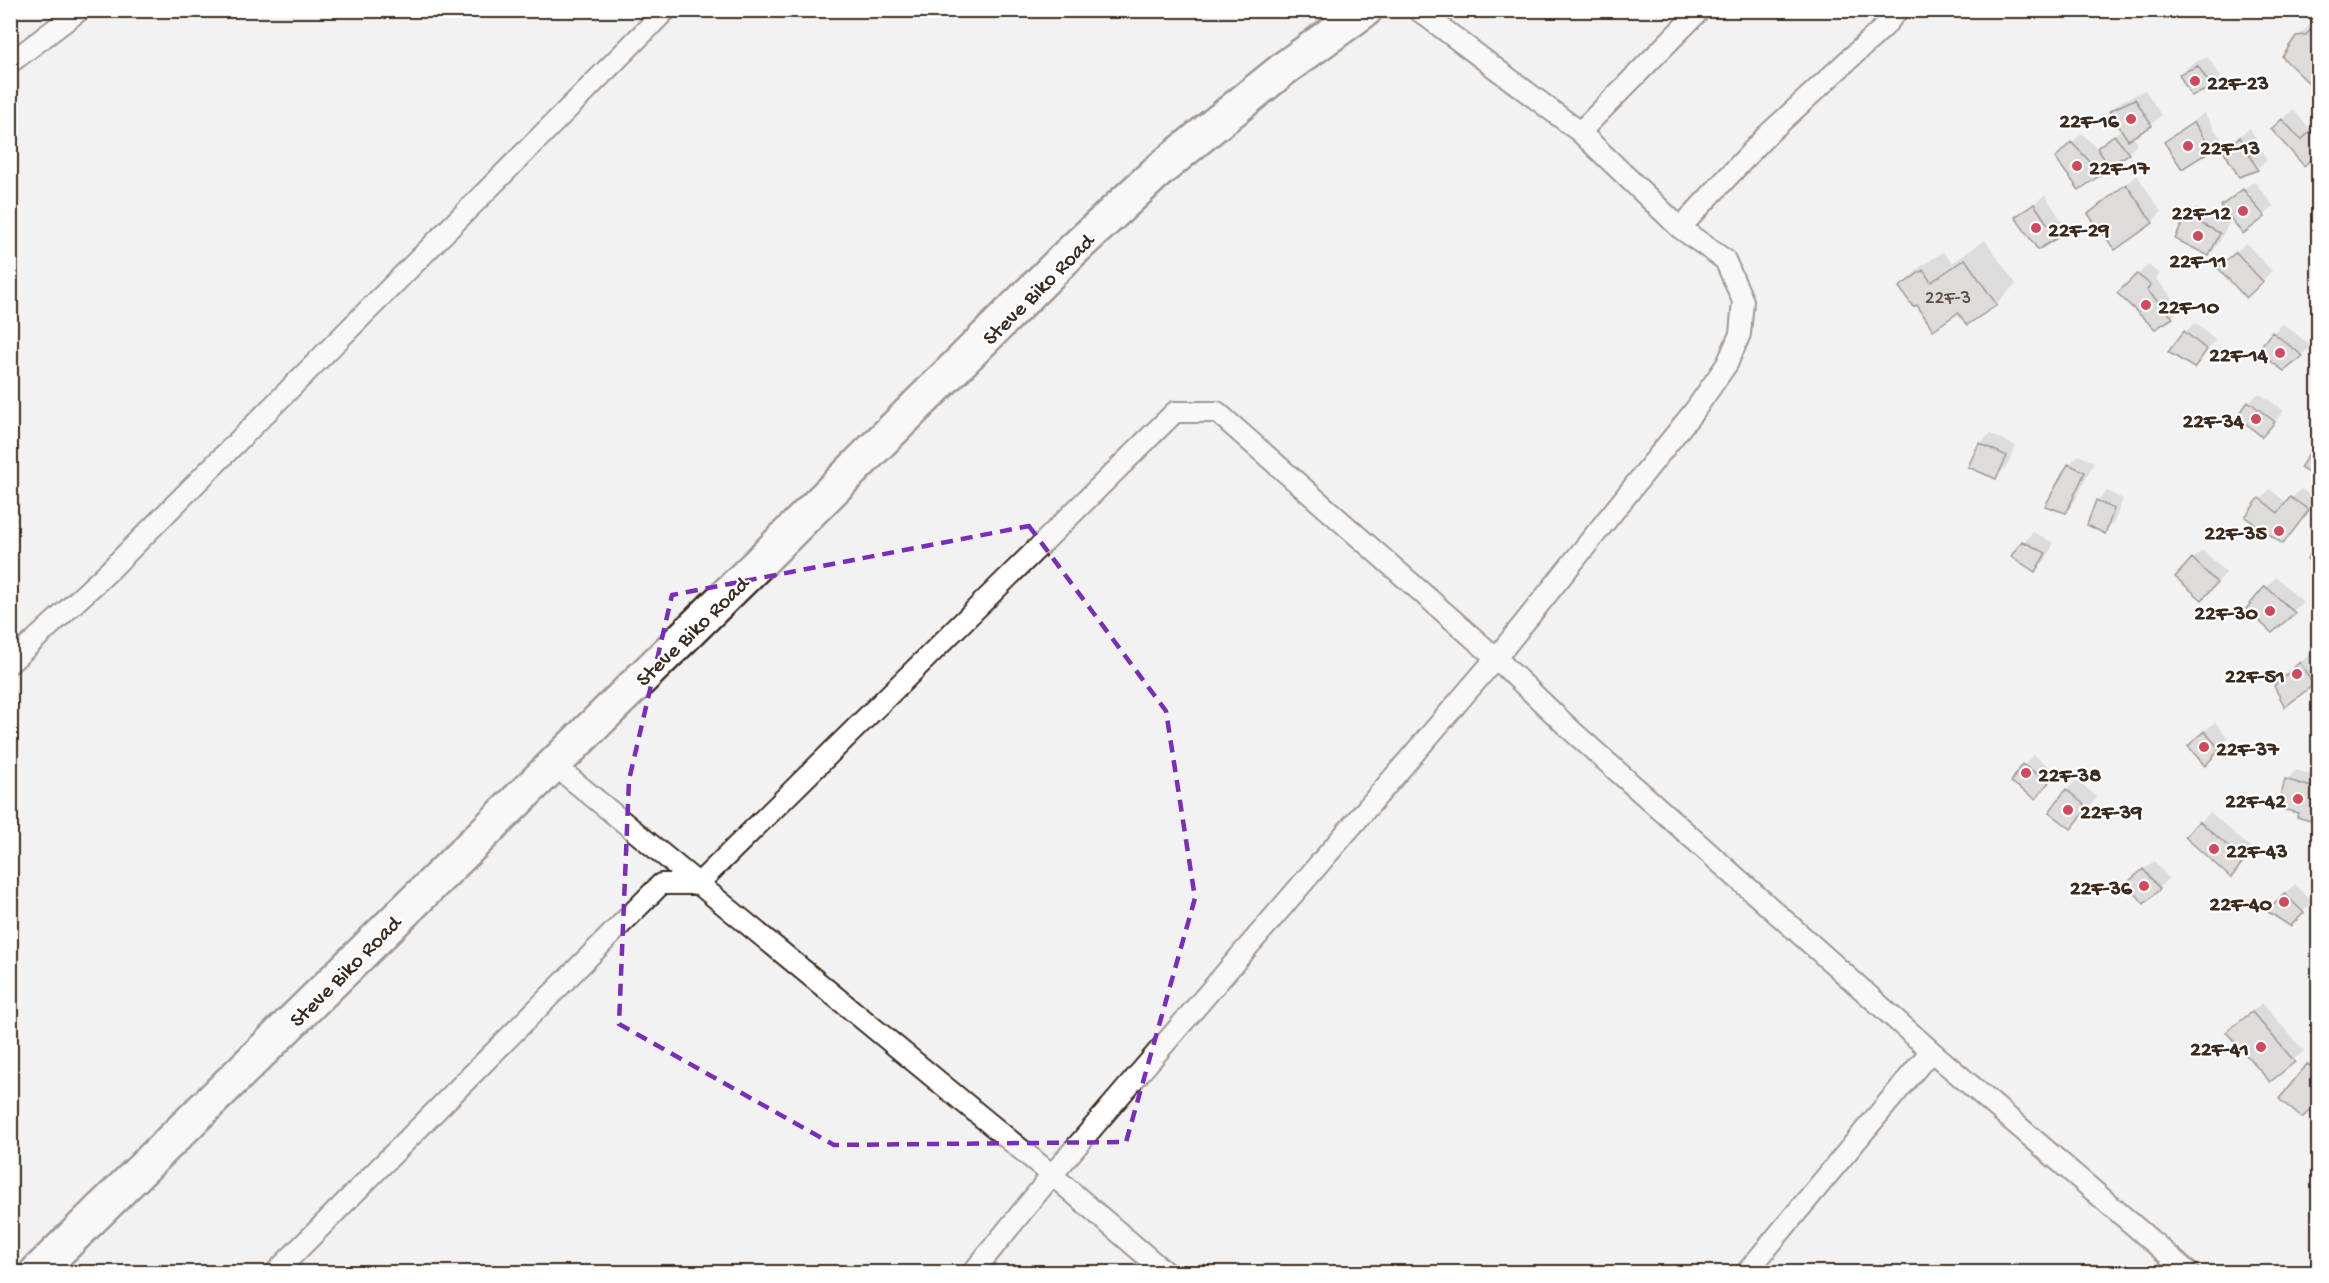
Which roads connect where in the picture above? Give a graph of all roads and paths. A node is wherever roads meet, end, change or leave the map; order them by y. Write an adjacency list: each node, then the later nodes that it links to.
1 (80, 10): 7 (lane)
2 (666, 10): 11 (lane)
3 (1365, 10): 12 (street, Steve Biko Road)
4 (1418, 10): 8 (lane)
5 (1700, 10): 8 (lane)
6 (1898, 10): 9 (lane)
7 (10, 63)
8 (1580, 132): 9 (lane)
9 (1680, 228): 10 (lane)
10 (1496, 657): 13 (lane); 14 (lane); 15 (lane)
11 (10, 663)
12 (553, 764): 13 (lane); 16 (street, Steve Biko Road)
13 (698, 884): 15 (lane); 17 (lane)
14 (1931, 1051): 20 (lane); 21 (lane)
15 (1052, 1175): 18 (lane); 19 (lane)
16 (37, 1272)
17 (276, 1272)
18 (973, 1272)
19 (1165, 1272)
20 (1747, 1272)
21 (2188, 1272)

